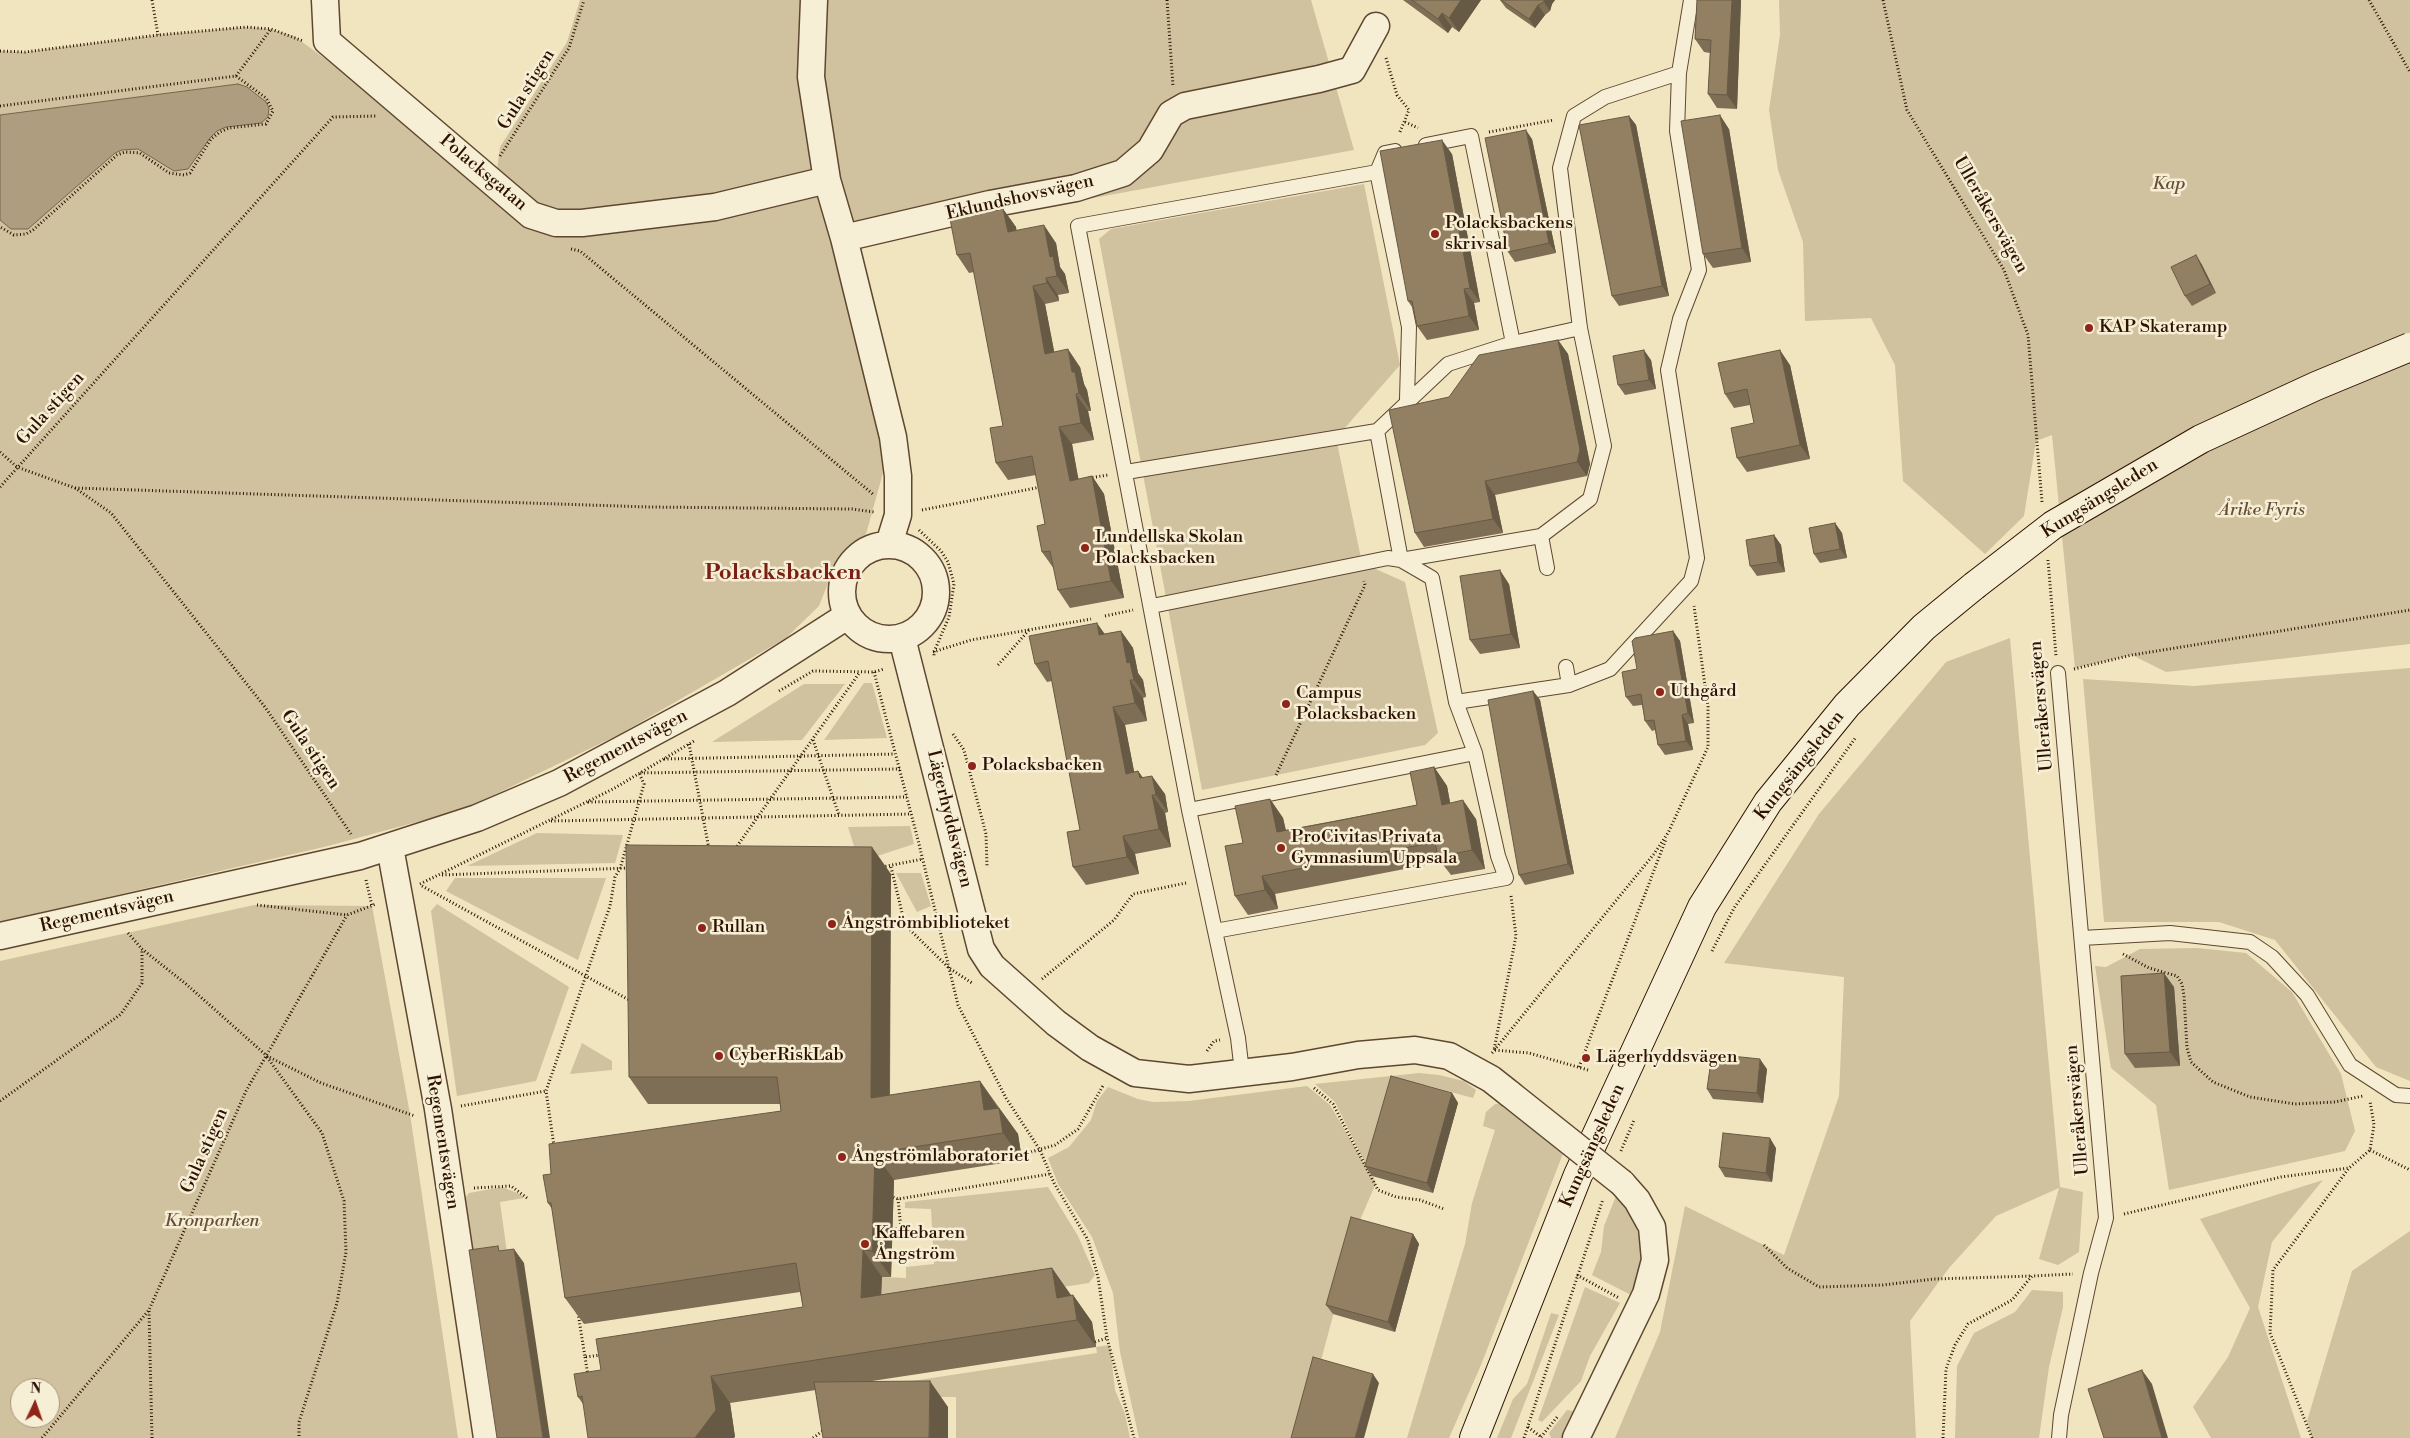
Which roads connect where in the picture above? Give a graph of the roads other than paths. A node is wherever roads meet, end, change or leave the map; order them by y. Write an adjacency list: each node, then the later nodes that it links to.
1 (326, 0): 7 (street, Polacksgatan)
2 (814, 0): 7 (street)
3 (1691, 0): 5 (lane)
4 (1376, 26): 8 (street, Eklundshovsvägen)
5 (1679, 73): 9 (lane); 24 (lane)
6 (1376, 172): 10 (lane); 12 (lane); 14 (lane)
7 (827, 180): 8 (street)
8 (844, 238): 16 (street)
9 (1580, 328): 10 (lane); 15 (lane)
10 (1513, 343): 12 (lane)
11 (2410, 347): 35 (main road, Kungsängsleden, bridge)
12 (1407, 400): 13 (lane)
13 (1376, 430): 14 (lane); 17 (lane)
14 (1126, 472): 19 (lane)
15 (1540, 536): 17 (lane); 18 (lane)
16 (889, 544): 20 (street); 21 (street)
17 (1401, 560): 19 (lane); 25 (lane)
18 (1547, 568)
19 (1152, 606): 27 (lane)
20 (848, 616): 21 (street); 28 (street, Regementsvägen)
21 (905, 649): 32 (street, Lägerhyddsvägen)
22 (1566, 667): 24 (lane)
23 (2058, 673): 31 (lane, Ulleråkersvägen)
24 (1569, 685): 25 (lane)
25 (1456, 702): 26 (lane)
26 (1475, 753): 27 (lane); 29 (lane)
27 (1189, 810): 29 (lane)
28 (390, 847): 30 (street, Regementsvägen); 34 (street, Regementsvägen)
29 (1215, 931): 32 (lane)
30 (0, 936)
31 (2082, 938): 33 (lane); 37 (lane, Ulleråkersvägen)
32 (1242, 1072): 36 (street, Lägerhyddsvägen, bridge)
33 (2410, 1096)
34 (487, 1438)
35 (1474, 1438)
36 (1576, 1438)
37 (2059, 1438)

